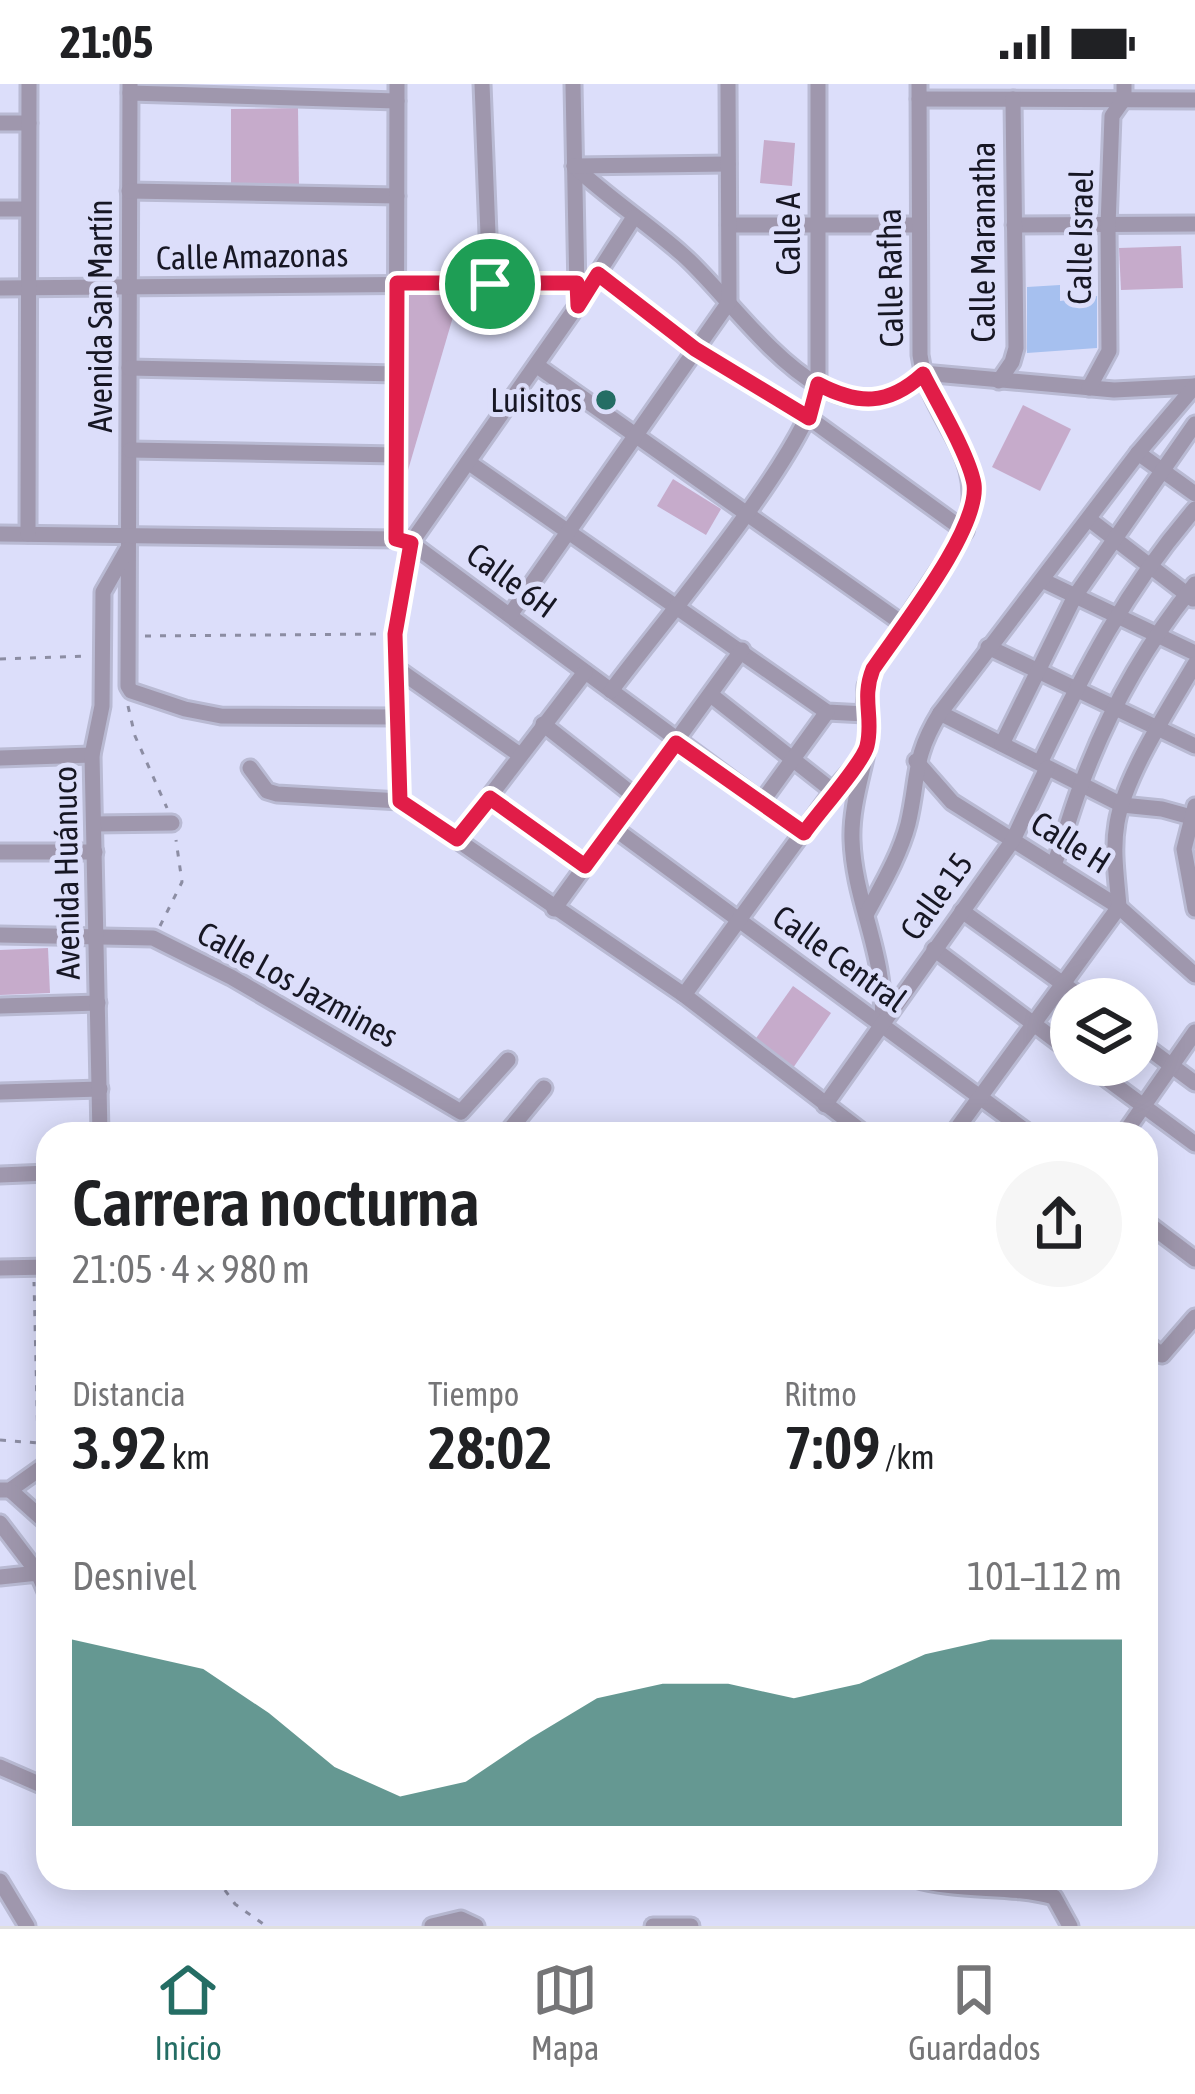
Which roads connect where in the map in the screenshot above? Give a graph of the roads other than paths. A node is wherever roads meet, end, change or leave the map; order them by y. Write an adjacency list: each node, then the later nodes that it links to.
1 (29, 84): 13 (street)
2 (482, 84): 30 (street)
3 (573, 84): 15 (street)
4 (728, 84): 14 (street)
5 (818, 84): 26 (street, Calle A)
6 (130, 88): 8 (street); 16 (street, Avenida San Martín)
7 (919, 91): 10 (street); 23 (street, Calle Rafha)
8 (397, 92): 17 (street)
9 (1124, 92): 10 (street); 11 (street); 25 (street, Calle Israel)
10 (1013, 99): 24 (street, Calle Maranatha)
11 (1195, 100)
12 (0, 123): 13 (street)
13 (29, 123): 19 (street)
14 (728, 164): 15 (street); 22 (street)
15 (574, 166): 20 (street); 29 (street)
16 (129, 191): 17 (street); 33 (street, Avenida San Martín)
17 (397, 196): 28 (street)
18 (0, 209): 19 (street)
19 (28, 209): 32 (street)
20 (634, 217): 27 (street); 34 (street)
21 (1195, 224): 25 (street)
22 (729, 225): 26 (street); 34 (street)
23 (917, 225): 26 (street); 40 (street, Calle Rafha)
24 (1014, 225): 25 (street); 41 (street, Calle Maranatha)
25 (1108, 226): 44 (street, Calle Israel)
26 (818, 227): 43 (street, Calle A)
27 (598, 274): 35 (street); 36 (street)
28 (397, 283): 30 (street, Calle Amazonas); 33 (street, Calle Amazonas); 39 (street)
29 (577, 283): 30 (street, Calle Amazonas); 35 (street)
30 (490, 284)
31 (0, 288): 32 (street, Calle Amazonas)
32 (26, 288): 33 (street, Calle Amazonas); 60 (street)
33 (127, 288): 38 (street, Avenida San Martín)
34 (729, 302): 36 (street); 43 (street)
35 (578, 306): 37 (street)
36 (695, 349): 45 (street); 47 (street)
37 (536, 365): 47 (street); 51 (street)
38 (129, 368): 39 (street); 48 (street, Avenida San Martín)
39 (397, 374): 50 (street)
40 (923, 374): 41 (street); 43 (street); 58 (street, Calle Rafha)
41 (999, 380): 44 (street)
42 (1195, 383): 44 (street); 49 (street)
43 (818, 384): 45 (street, Calle A)
44 (1089, 388)
45 (809, 418): 55 (street, Calle A); 58 (street)
46 (1195, 424): 52 (street)
47 (638, 435): 55 (street); 57 (street)
48 (130, 450): 50 (street); 62 (street, Avenida San Martín)
49 (1138, 453): 52 (street); 56 (street)
50 (397, 455): 63 (street)
51 (468, 462): 57 (street); 63 (street)
52 (1161, 470): 53 (street); 61 (street)
53 (1195, 494)
54 (1195, 509): 64 (street, Calle 15)
55 (745, 514): 68 (street, Calle A); 71 (street)
56 (1090, 520): 61 (street); 65 (street)
57 (571, 530): 68 (street); 69 (street)
58 (965, 531): 71 (street)
59 (0, 534): 60 (street)
60 (28, 534): 62 (street)
61 (1114, 538): 64 (street); 67 (street)
62 (129, 540): 63 (street); 87 (street, Avenida San Martín); 94 (street, Avenida Huánuco)
63 (404, 541): 69 (street, Calle 6H); 77 (street)
64 (1150, 566): 66 (street); 70 (street, Calle 15)
65 (1042, 580): 67 (street); 73 (street)
66 (1192, 593): 72 (street)
67 (1075, 596): 70 (street); 78 (street)
68 (676, 603): 74 (street); 81 (street, Calle A)
69 (509, 615): 79 (street, Calle 6H)
70 (1115, 615): 72 (street); 80 (street, Calle 15)
71 (903, 624): 86 (street)
72 (1155, 634): 75 (street); 83 (street)
73 (988, 647): 78 (street); 85 (street)
74 (742, 650): 82 (street); 84 (street)
75 (1195, 653)
76 (1195, 664): 89 (street)
77 (397, 668): 87 (street); 95 (street)
78 (1036, 671): 80 (street); 91 (street)
79 (586, 672): 81 (street, Calle 6H); 88 (street)
80 (1075, 690): 83 (street); 99 (street, Calle 15)
81 (611, 691): 90 (street, Calle 6H)
82 (711, 695): 90 (street); 97 (street)
83 (1116, 708): 89 (street); 101 (street)
84 (826, 712): 86 (street); 97 (street)
85 (940, 713): 91 (street); 98 (street)
86 (865, 714): 93 (street)
87 (397, 717): 105 (street)
88 (544, 724): 95 (street); 104 (street)
89 (1158, 727): 92 (street); 107 (street)
90 (676, 743): 104 (street); 106 (street, Calle 6H)
91 (1003, 744): 99 (street)
92 (1195, 746)
93 (866, 753): 102 (street); 123 (street)
94 (92, 755): 96 (street); 110 (street, Avenida Huánuco)
95 (520, 755): 103 (street)
96 (0, 758)
97 (794, 759): 102 (street); 106 (street)
98 (916, 761): 114 (street, Calle H); 123 (street)
99 (1044, 765): 101 (street); 114 (street, Calle 15)
100 (250, 768): 105 (street)
101 (1080, 787): 107 (street); 117 (street)
102 (833, 791): 112 (street)
103 (490, 798): 113 (street); 118 (street)
104 (637, 798): 111 (street)
105 (400, 801): 113 (street)
106 (761, 802): 112 (street, Calle 6H)
107 (1122, 805): 108 (street); 119 (street)
108 (1193, 811): 121 (street)
109 (172, 823): 110 (street)
110 (94, 824): 116 (street, Avenida Huánuco)
111 (615, 829): 118 (street); 124 (street, Calle Central)
112 (804, 833): 124 (street)
113 (457, 839): 120 (street)
114 (1013, 840): 117 (street, Calle H); 122 (street, Calle 15)
115 (0, 852): 116 (street)
116 (94, 852): 126 (street, Avenida Huánuco)
117 (1054, 865): 119 (street, Calle H)
118 (585, 866): 120 (street)
119 (1119, 907): 128 (street, Calle H); 130 (street)
120 (554, 909): 131 (street)
121 (1195, 909)
122 (962, 911): 127 (street, Calle 15); 129 (street)
123 (867, 913): 136 (street)
124 (738, 921): 131 (street); 136 (street, Calle Central)
125 (0, 935): 126 (street, Calle Los Jazmines)
126 (96, 936): 132 (street, Avenida Huánuco); 140 (street, Calle Los Jazmines)
127 (934, 949): 135 (street); 136 (street, Calle 15)
128 (1195, 975)
129 (1056, 978)
130 (1068, 978)
131 (685, 995): 148 (street)
132 (98, 1003): 134 (street); 145 (street, Avenida Huánuco)
133 (1050, 1003): 135 (street)
134 (0, 1006)
135 (1035, 1024): 138 (street); 147 (street)
136 (882, 1026): 147 (street, Calle Central); 148 (street, Calle 15)
137 (1195, 1032): 141 (street)
138 (1050, 1036)
139 (1158, 1056): 141 (street)
140 (508, 1060)
141 (1172, 1067): 142 (street); 149 (street)
142 (1195, 1082)
143 (1115, 1086): 149 (street)
144 (544, 1088): 151 (street)
145 (100, 1089): 146 (street); 150 (street, Avenida Huánuco)
146 (0, 1092)
147 (981, 1097): 153 (street); 154 (street, Calle Central)
148 (825, 1105): 152 (street)
149 (1144, 1108): 155 (street); 156 (street)
150 (100, 1122)
151 (516, 1122)
152 (848, 1122)
153 (962, 1122)
154 (1014, 1122)
155 (1133, 1122)
156 (1195, 1144)
157 (36, 1173): 158 (street)
158 (0, 1174)
159 (1158, 1231): 160 (street)
160 (1195, 1258)
161 (36, 1267): 162 (street)
162 (0, 1268)
163 (1195, 1317): 164 (street)
164 (1158, 1352)
165 (36, 1471): 166 (street)
166 (5, 1490): 167 (street)
167 (36, 1515)
168 (0, 1523): 169 (street)
169 (36, 1567)
170 (36, 1576): 171 (street)
171 (0, 1577)
172 (0, 1767): 173 (street)
173 (36, 1783)
174 (0, 1881): 176 (street)
175 (990, 1890): 181 (street)
176 (27, 1926)
177 (432, 1926): 178 (street)
178 (476, 1926)
179 (653, 1926): 180 (street)
180 (691, 1926)
181 (1070, 1926)

